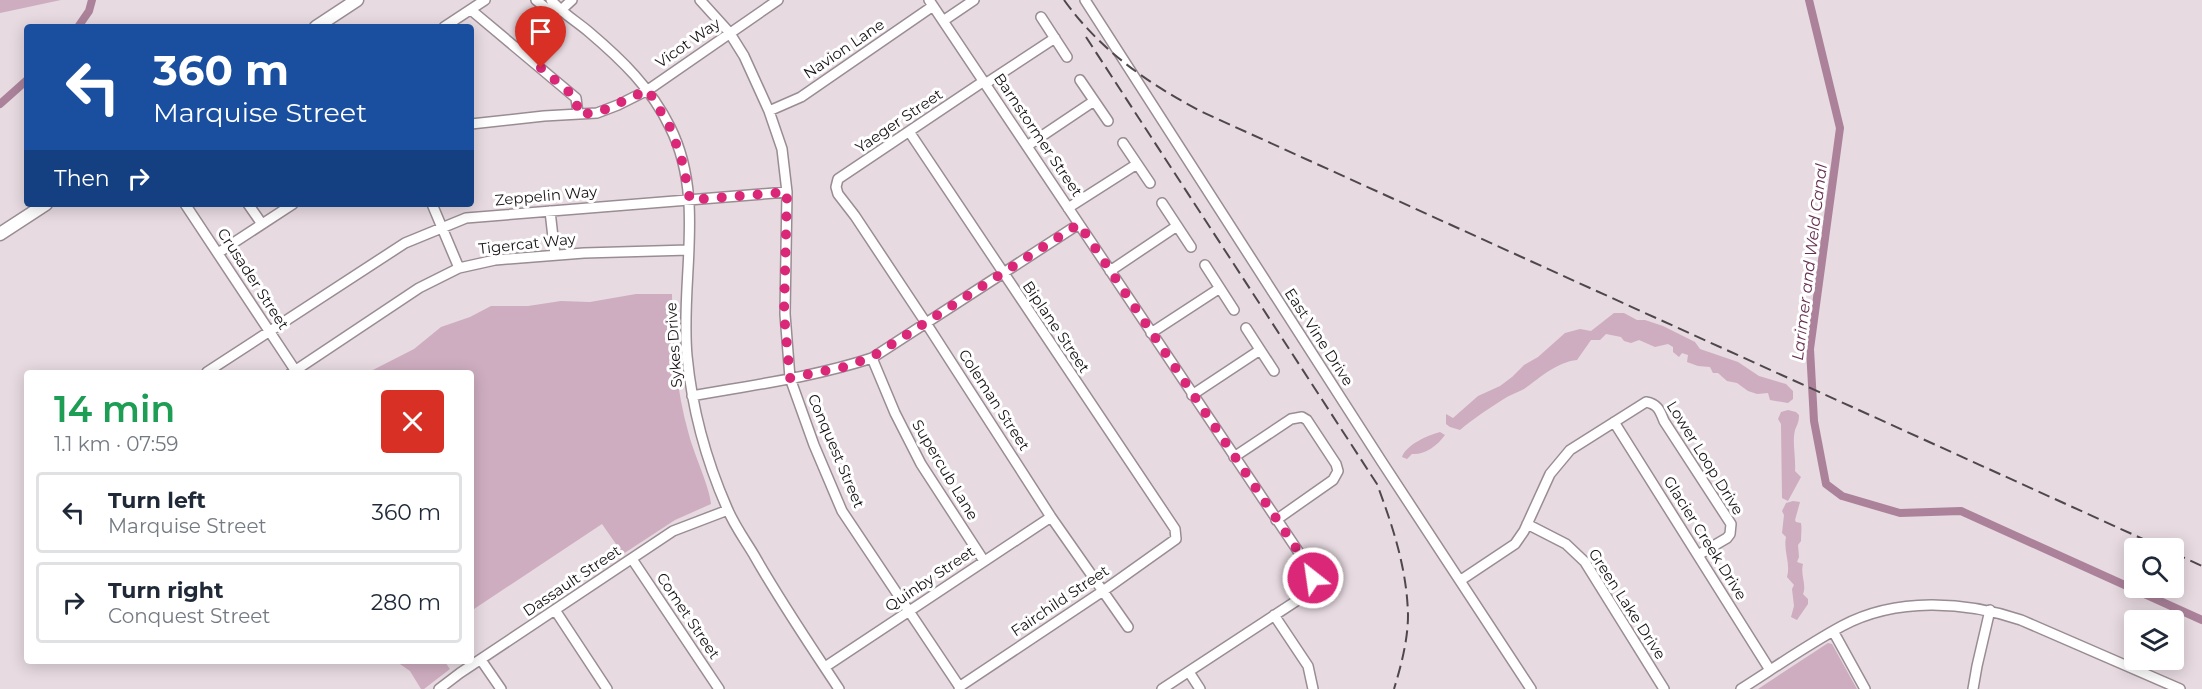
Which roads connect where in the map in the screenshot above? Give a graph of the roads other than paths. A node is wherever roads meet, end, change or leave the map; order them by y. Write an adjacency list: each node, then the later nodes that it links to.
1 (357, 0): 16 (main road)
2 (485, 0): 12 (street)
3 (536, 0): 13 (street)
4 (551, 0): 13 (street)
5 (572, 0): 13 (street)
6 (700, 0): 18 (street, Conquest Street)
7 (778, 0): 11 (street, Vicot Way)
8 (974, 0): 15 (street)
9 (1086, 0): 83 (street, East Vine Drive)
10 (931, 3): 15 (street, Barnstormer Street); 25 (street, Navion Lane)
11 (763, 4): 18 (street, Vicot Way)
12 (471, 10): 17 (street); 26 (street)
13 (560, 11): 23 (street, Sykes Drive)
14 (1041, 17): 19 (street)
15 (943, 21): 22 (street, Barnstormer Street)
16 (321, 24)
17 (449, 24)
18 (729, 32): 23 (street, Vicot Way); 25 (street, Conquest Street)
19 (1055, 38): 20 (street); 22 (street, Yaeger Street)
20 (1067, 57)
21 (1080, 80): 24 (street)
22 (985, 83): 29 (street, Yaeger Street); 31 (street, Barnstormer Street)
23 (648, 90): 26 (street, Vicot Way); 36 (street, Sykes Drive)
24 (1094, 101): 27 (street); 31 (street)
25 (769, 111): 35 (street, Conquest Street)
26 (578, 114): 28 (street, Vicot Way)
27 (1108, 122)
28 (474, 123)
29 (910, 133): 34 (street, Yaeger Street); 57 (street, Biplane Street)
30 (1123, 142): 32 (street)
31 (1026, 146): 43 (street, Barnstormer Street)
32 (1137, 164): 33 (street); 43 (street)
33 (1150, 183)
34 (836, 187): 60 (street, Coleman Street)
35 (787, 192): 36 (street, Zeppelin Way); 70 (street, Conquest Street)
36 (690, 200): 44 (street, Zeppelin Way); 51 (street, Sykes Drive)
37 (1162, 203): 47 (street)
38 (41, 207): 49 (main road)
39 (187, 207): 52 (street, Crusader Street)
40 (250, 207): 45 (street)
41 (288, 207): 45 (street)
42 (433, 207): 48 (street)
43 (1068, 208): 46 (street, Barnstormer Street)
44 (550, 211): 48 (street, Zeppelin Way); 53 (street)
45 (262, 224): 52 (street)
46 (1079, 224): 56 (street, Barnstormer Street); 57 (street)
47 (1177, 225): 50 (street); 56 (street)
48 (441, 226): 55 (street); 62 (street, Zeppelin Way)
49 (0, 234)
50 (1191, 247)
51 (689, 250): 53 (street, Tigercat Way); 72 (street, Sykes Drive)
52 (218, 253): 62 (street, Crusader Street)
53 (555, 255): 55 (street, Tigercat Way)
54 (1205, 265): 58 (street)
55 (459, 268): 68 (street, Tigercat Way)
56 (1110, 271): 63 (street, Barnstormer Street)
57 (1003, 274): 60 (street); 79 (street, Biplane Street)
58 (1220, 288): 59 (street); 63 (street)
59 (1234, 310)
60 (926, 323): 65 (street); 76 (street, Coleman Street)
61 (1246, 328): 64 (street)
62 (269, 330): 66 (street, Zeppelin Way); 67 (street, Crusader Street)
63 (1151, 333): 71 (street, Barnstormer Street)
64 (1260, 350): 69 (street); 71 (street)
65 (872, 357): 70 (street); 82 (street, Supercub Lane)
66 (210, 370)
67 (291, 370)
68 (295, 370)
69 (1274, 372)
70 (790, 378): 72 (street); 87 (street, Conquest Street)
71 (1192, 395): 74 (street, Barnstormer Street)
72 (692, 396): 75 (street, Sykes Drive)
73 (1614, 422): 78 (street); 80 (street, Glacier Creek Drive); 80 (street, Lower Loop Drive)
74 (1234, 457): 77 (street, Barnstormer Street); 77 (street)
75 (728, 510): 81 (street, Dassault Street); 92 (street, Sykes Drive)
76 (1051, 517): 82 (street, Quinby Street); 84 (street, Coleman Street)
77 (1276, 520): 88 (street, Barnstormer Street)
78 (1527, 524): 83 (street); 105 (street, Green Lake Drive)
79 (1176, 539): 84 (street, Fairchild Street)
80 (1698, 555): 93 (street, Glacier Creek Drive)
81 (632, 559): 85 (street, Dassault Street); 99 (street, Comet Street)
82 (984, 561): 87 (street, Quinby Street)
83 (1461, 580): 104 (street, East Vine Drive)
84 (1103, 591): 89 (street, Coleman Street); 95 (street, Fairchild Street)
85 (555, 610): 91 (street, Dassault Street); 98 (street)
86 (1990, 610): 90 (street); 108 (street); 109 (street)
87 (909, 611): 92 (street, Quinby Street); 95 (street, Conquest Street)
88 (1274, 615): 94 (street, Barnstormer Street); 103 (street)
89 (1128, 627)
90 (1833, 631): 93 (street); 107 (street)
91 (481, 660): 96 (street, Dassault Street); 97 (street)
92 (825, 667): 100 (street, Sykes Drive)
93 (1770, 670): 106 (street)
94 (1189, 672): 101 (street, Barnstormer Street); 102 (street)
95 (960, 688)
96 (439, 689)
97 (501, 689)
98 (607, 689)
99 (718, 689)
100 (839, 689)
101 (1162, 689)
102 (1200, 689)
103 (1313, 689)
104 (1531, 689)
105 (1664, 689)
106 (1741, 689)
107 (1865, 689)
108 (1973, 689)
109 (2180, 689)

